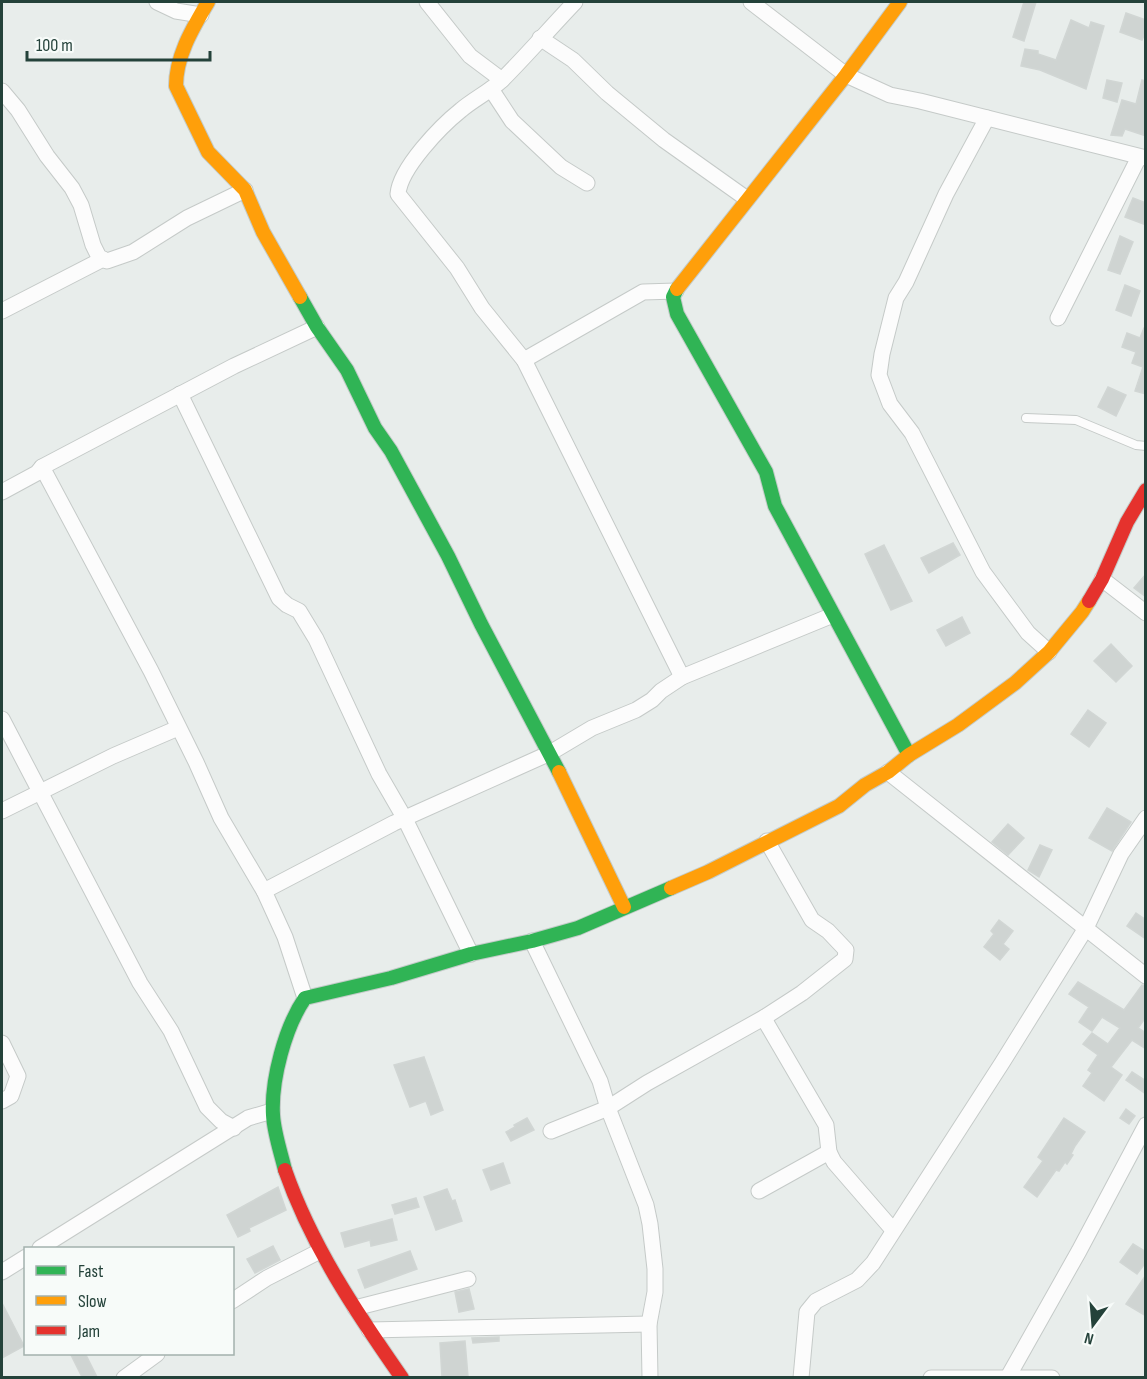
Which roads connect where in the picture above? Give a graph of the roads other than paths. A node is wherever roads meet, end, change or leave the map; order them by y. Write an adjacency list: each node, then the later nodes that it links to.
1 (157, 2): 6 (street)
2 (427, 2): 9 (street)
3 (575, 2): 7 (street)
4 (751, 2): 8 (street)
5 (900, 2): 8 (street)
6 (204, 8): 14 (street)
7 (540, 38): 9 (street); 15 (street)
8 (846, 75): 11 (street); 15 (street)
9 (496, 84): 13 (street); 21 (street)
10 (2, 91): 16 (street)
11 (987, 118): 12 (street); 31 (street)
12 (1142, 157): 19 (street)
13 (586, 183)
14 (245, 190): 16 (street); 20 (street)
15 (747, 199): 17 (street)
16 (103, 259): 18 (street)
17 (676, 291): 21 (street); 30 (street)
18 (2, 311)
19 (1058, 318)
20 (317, 327): 22 (street); 35 (street)
21 (524, 360): 32 (street)
22 (180, 394): 25 (street); 41 (street)
23 (1026, 418): 24 (lane)
24 (1146, 446)
25 (42, 466): 27 (street); 34 (street)
26 (1146, 490): 28 (street)
27 (2, 492)
28 (1102, 579): 29 (street); 31 (street)
29 (1146, 613)
30 (833, 615): 32 (street); 36 (street)
31 (1049, 652): 36 (street)
32 (682, 677): 35 (street)
33 (2, 719): 38 (street)
34 (178, 728): 38 (street); 43 (street)
35 (550, 753): 41 (street); 44 (street)
36 (909, 755): 37 (street)
37 (888, 772): 42 (street); 45 (street)
38 (40, 793): 39 (street); 56 (street)
39 (2, 811)
40 (1146, 818): 45 (street)
41 (405, 819): 43 (street); 47 (street)
42 (766, 841): 44 (street); 50 (street)
43 (264, 891): 49 (street)
44 (624, 907): 46 (street)
45 (1086, 928): 48 (street); 60 (street)
46 (532, 941): 47 (street); 53 (street)
47 (471, 954): 49 (street)
48 (1146, 976)
49 (305, 998): 54 (street)
50 (765, 1017): 53 (street); 58 (street)
51 (2, 1043): 52 (street)
52 (2, 1101)
53 (608, 1108): 57 (street); 68 (street)
54 (272, 1111): 56 (street); 62 (street)
55 (1146, 1125): 76 (street)
56 (234, 1128): 61 (street)
57 (551, 1131)
58 (829, 1152): 59 (street); 60 (street)
59 (759, 1191)
60 (893, 1230): 74 (street)
61 (42, 1247)
62 (320, 1251): 66 (street); 67 (street)
63 (24, 1258): 64 (street)
64 (2, 1272)
65 (468, 1278): 67 (street)
66 (234, 1300)
67 (356, 1308): 69 (street)
68 (649, 1324): 69 (street); 73 (street)
69 (369, 1330): 72 (street)
70 (154, 1355): 71 (street)
71 (124, 1377)
72 (402, 1377)
73 (650, 1377)
74 (801, 1377)
75 (931, 1377): 76 (street)
76 (1008, 1377): 77 (street)
77 (1052, 1377)

